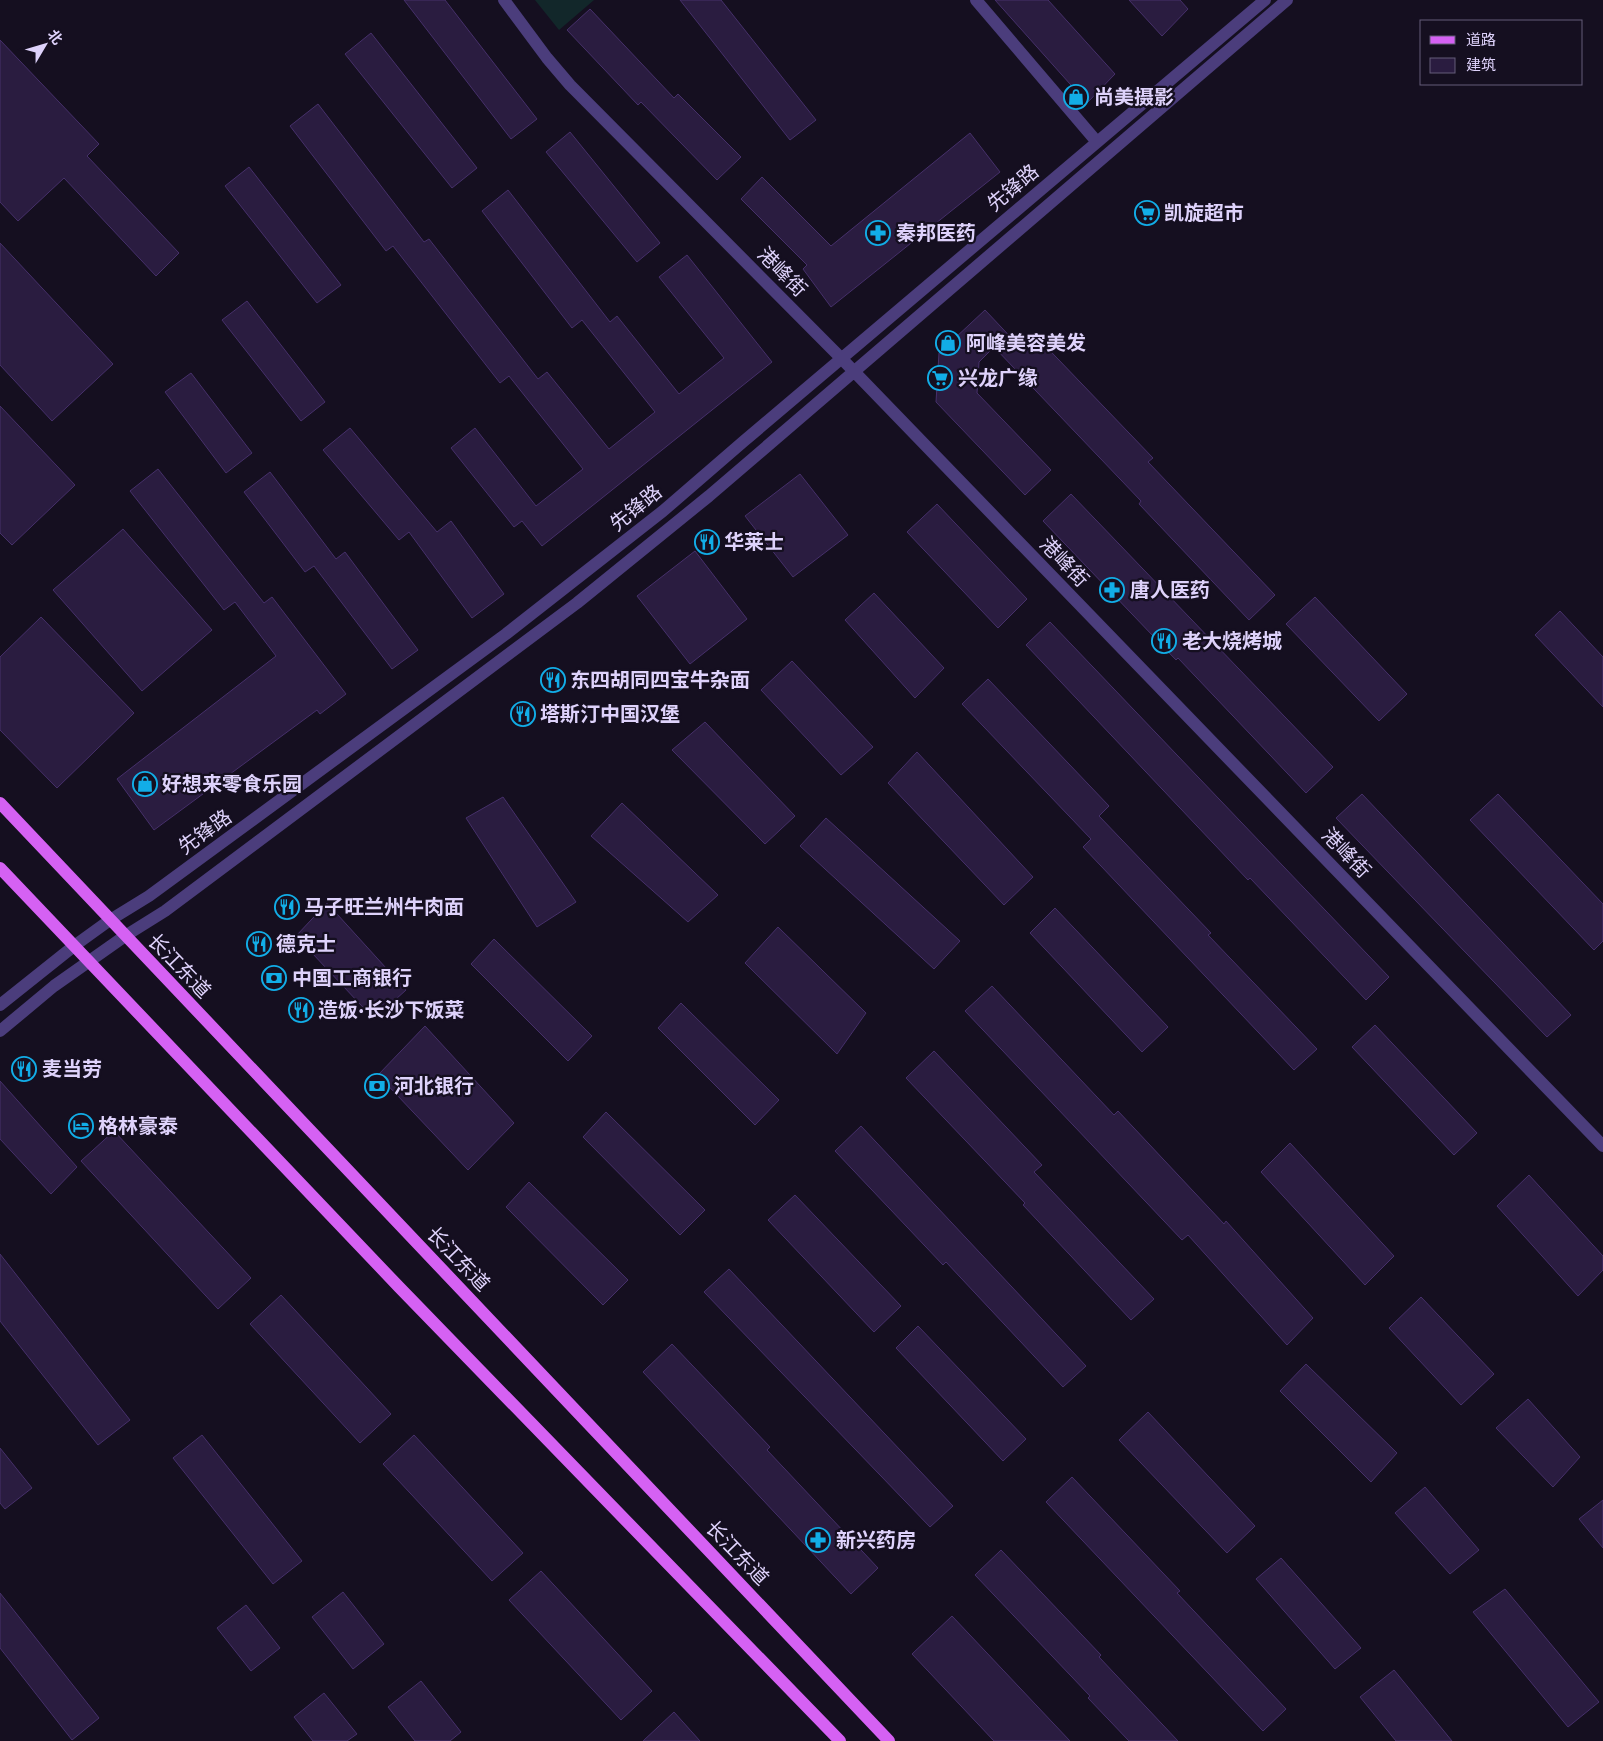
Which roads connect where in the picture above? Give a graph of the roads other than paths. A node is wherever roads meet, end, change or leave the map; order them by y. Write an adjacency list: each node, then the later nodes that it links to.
1 (504, 0): 6 (street, 港峰街)
2 (976, 0): 5 (street)
3 (1265, 0): 5 (street, 先锋路)
4 (1287, 0): 7 (street)
5 (1097, 142): 6 (street, 先锋路)
6 (841, 358): 7 (street, 港峰街); 10 (street, 先锋路)
7 (854, 372): 11 (street); 16 (street, 港峰街)
8 (0, 803): 10 (main road, 长江东道)
9 (0, 868): 12 (main road)
10 (110, 920): 11 (main road, 长江东道); 12 (street, 先锋路)
11 (125, 936): 13 (street); 18 (main road, 长江东道)
12 (74, 946): 13 (main road); 14 (street, 先锋路)
13 (88, 962): 15 (street); 17 (main road)
14 (0, 1005)
15 (0, 1031)
16 (1603, 1146)
17 (840, 1741)
18 (889, 1741)

